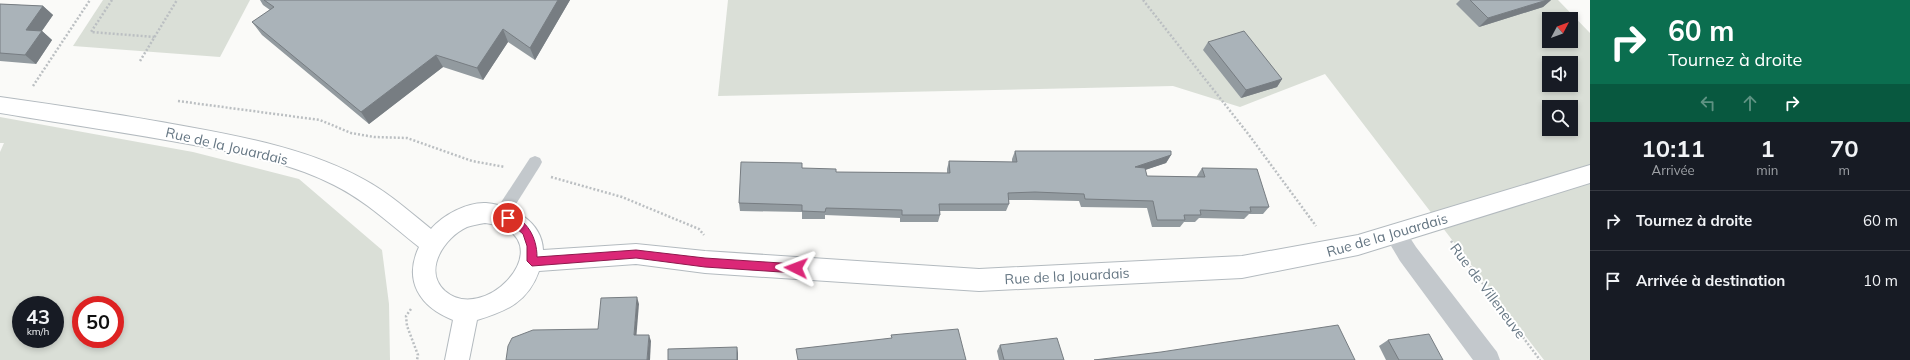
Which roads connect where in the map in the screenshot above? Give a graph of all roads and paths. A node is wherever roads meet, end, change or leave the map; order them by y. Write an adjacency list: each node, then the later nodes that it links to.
1 (90, 0): 8 (path)
2 (112, 0): 5 (path)
3 (177, 0): 5 (path)
4 (1143, 0): 13 (path)
5 (155, 37): 6 (path)
6 (140, 61)
7 (178, 101): 9 (path)
8 (9, 106): 15 (main road, Rue de la Jouardais)
9 (532, 167): 11 (lane); 17 (path)
10 (1590, 174): 12 (main road, Rue de la Jouardais)
11 (501, 214): 15 (main road); 16 (main road)
12 (1436, 221): 14 (main road, Rue de la Jouardais); 23 (path, Rue de Villeneuve)
13 (1320, 232)
14 (1395, 234): 17 (main road, Rue de la Jouardais); 22 (street)
15 (432, 244): 18 (main road)
16 (532, 261): 17 (main road, Rue de la Jouardais); 19 (main road)
17 (705, 262)
18 (430, 293): 19 (main road); 20 (path)
19 (467, 311): 21 (main road)
20 (417, 360)
21 (457, 360)
22 (1488, 360)
23 (1540, 360)

